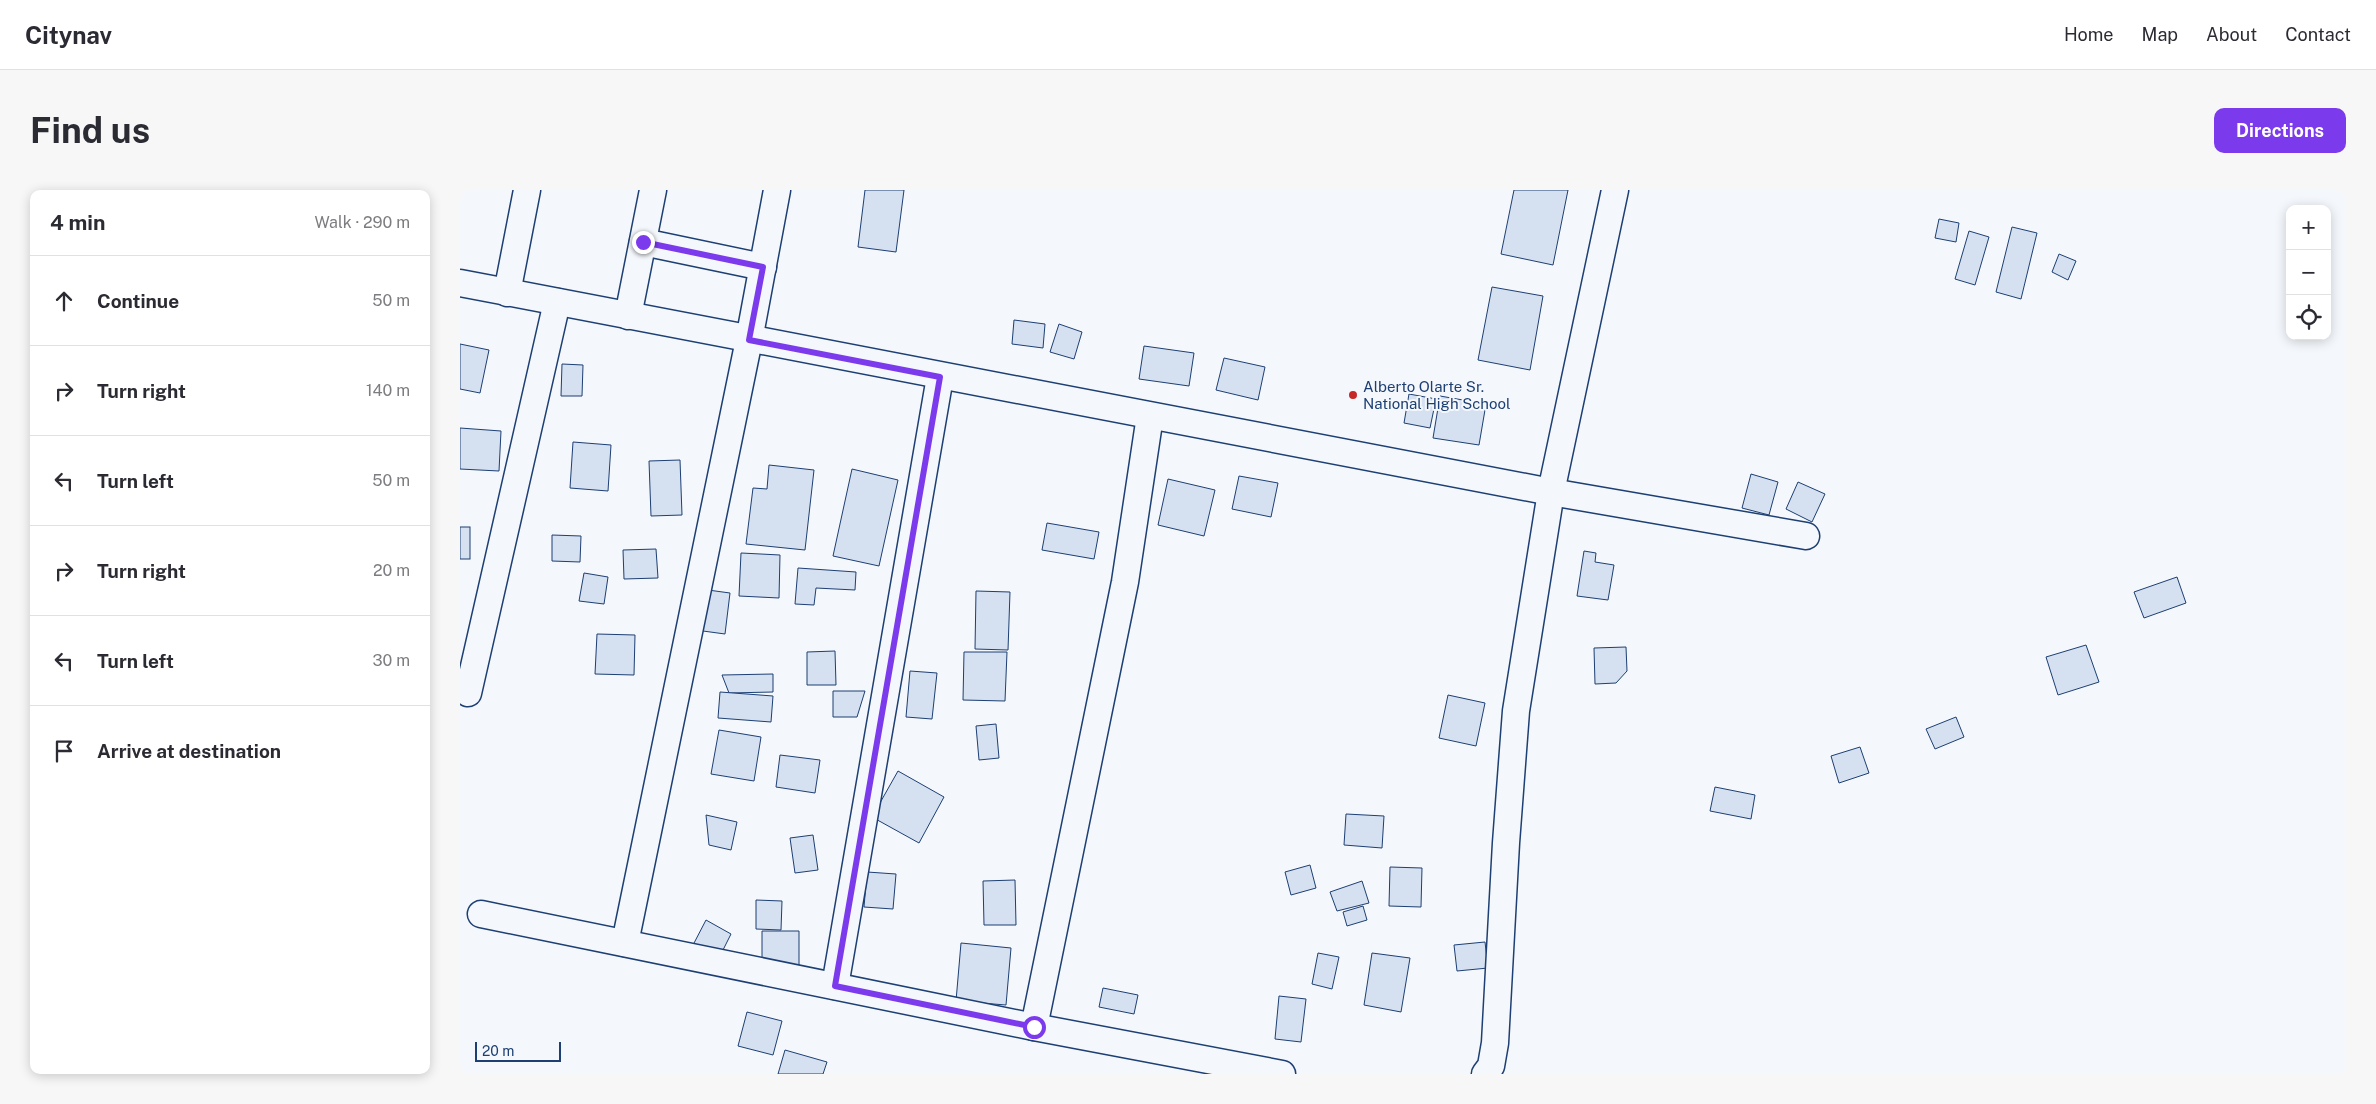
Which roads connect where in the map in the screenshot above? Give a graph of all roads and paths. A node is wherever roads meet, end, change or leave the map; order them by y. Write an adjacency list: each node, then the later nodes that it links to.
1 (527, 190): 8 (street)
2 (653, 190): 5 (street)
3 (777, 190): 6 (street)
4 (1615, 190): 14 (street)
5 (643, 242): 6 (street); 10 (street)
6 (763, 267): 11 (street)
7 (460, 283): 8 (street)
8 (507, 293): 9 (street)
9 (557, 302): 10 (street); 16 (street)
10 (628, 316): 11 (street)
11 (749, 340): 12 (street); 18 (street)
12 (940, 377): 13 (street); 19 (street)
13 (1150, 416): 14 (street); 20 (street)
14 (1552, 492): 15 (street); 22 (street)
15 (1806, 536)
16 (468, 693)
17 (481, 914): 18 (street)
18 (625, 943): 19 (street)
19 (835, 986): 20 (street)
20 (1034, 1027): 21 (street)
21 (1282, 1074)
22 (1485, 1074)

